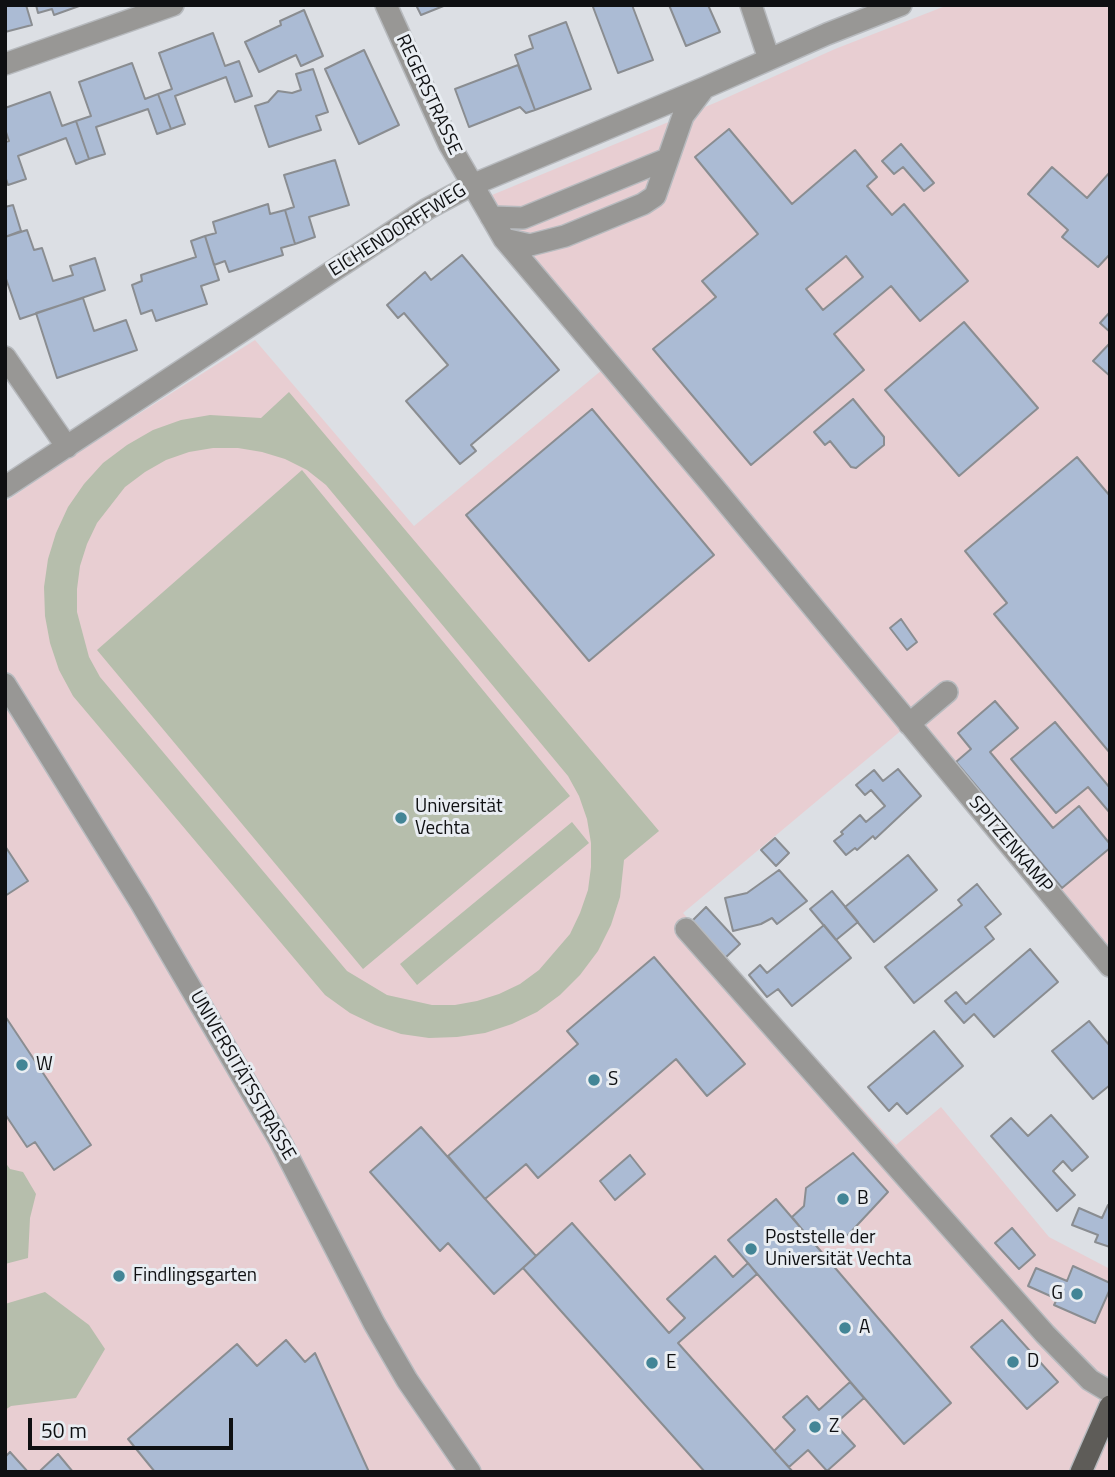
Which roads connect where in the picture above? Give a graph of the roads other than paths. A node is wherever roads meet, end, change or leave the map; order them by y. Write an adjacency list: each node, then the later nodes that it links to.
1 (173, 5): 6 (street)
2 (386, 5): 9 (street, REGERSTRASSE)
3 (751, 5): 5 (street)
4 (901, 5): 5 (street, EICHENDORFFWEG)
5 (769, 59): 7 (street, EICHENDORFFWEG)
6 (5, 64)
7 (704, 88): 8 (street); 9 (street, EICHENDORFFWEG)
8 (667, 159): 10 (street); 11 (street)
9 (472, 185): 10 (street, REGERSTRASSE); 13 (street, EICHENDORFFWEG)
10 (491, 217): 11 (street, REGERSTRASSE)
11 (504, 239): 17 (street, SPITZENKAMP)
12 (5, 356): 13 (street)
13 (67, 447): 14 (street, EICHENDORFFWEG)
14 (5, 487)
15 (5, 684): 22 (street, UNIVERSITÄTSSTRASSE)
16 (947, 692): 17 (street)
17 (909, 724): 19 (street, SPITZENKAMP)
18 (686, 929): 20 (street)
19 (1110, 966)
20 (1110, 1392)
21 (1110, 1406): 23 (main road)
22 (470, 1472)
23 (1081, 1472)

